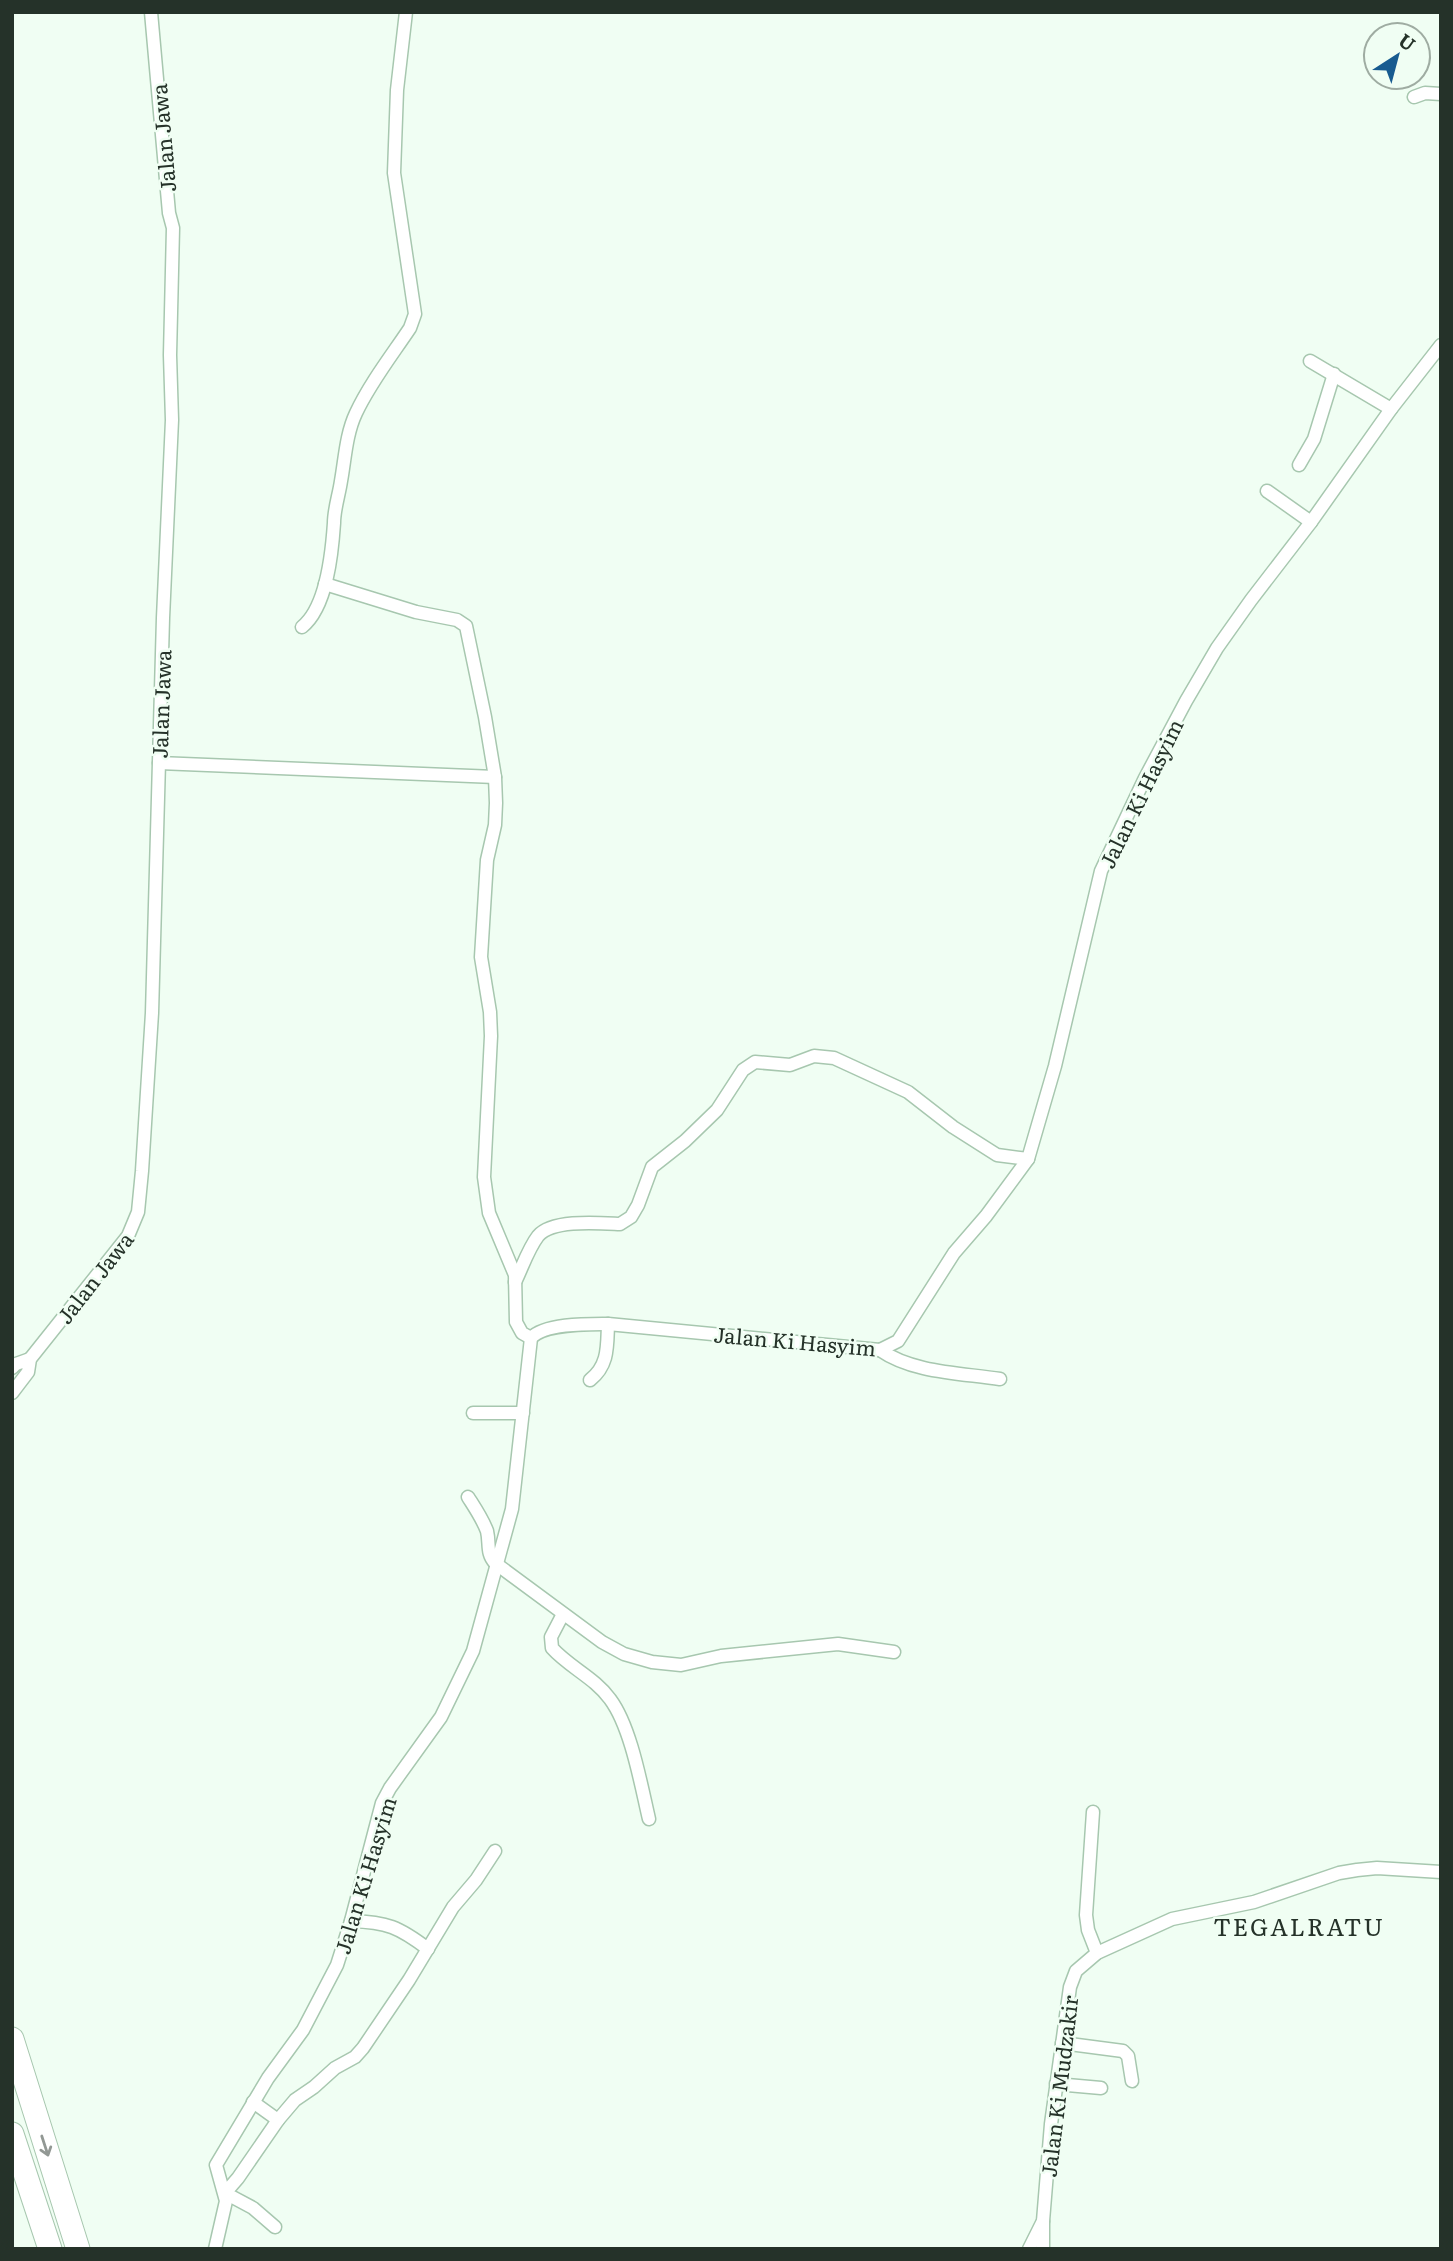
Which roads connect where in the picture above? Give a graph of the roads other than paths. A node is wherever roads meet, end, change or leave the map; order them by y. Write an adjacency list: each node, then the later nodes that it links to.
1 (151, 12): 14 (street, Jalan Jawa)
2 (406, 12): 12 (street)
3 (1441, 94): 4 (street)
4 (1414, 97)
5 (1441, 345): 8 (street, Jalan Ki Hasyim)
6 (1310, 361): 7 (street)
7 (1334, 374): 8 (street); 9 (street)
8 (1391, 409): 11 (street, Jalan Ki Hasyim)
9 (1299, 465)
10 (1267, 491): 11 (street)
11 (1311, 522): 16 (street, Jalan Ki Hasyim)
12 (325, 584): 13 (street); 15 (street)
13 (302, 627)
14 (159, 763): 15 (street); 21 (street, Jalan Jawa)
15 (495, 776): 17 (street)
16 (1028, 1159): 17 (street); 20 (street, Jalan Ki Hasyim)
17 (515, 1283): 19 (street)
18 (608, 1324): 19 (street, Jalan Ki Hasyim); 20 (street, Jalan Ki Hasyim); 24 (street)
19 (531, 1338): 27 (street, Jalan Ki Hasyim)
20 (880, 1350): 23 (street)
21 (30, 1359): 22 (street, Jalan Jawa); 25 (street, Jalan Jawa)
22 (12, 1368)
23 (1000, 1378)
24 (590, 1380)
25 (12, 1393)
26 (473, 1413): 27 (street)
27 (523, 1413): 29 (street, Jalan Ki Hasyim)
28 (468, 1497): 29 (street)
29 (495, 1563): 30 (street); 36 (street, Jalan Ki Hasyim)
30 (563, 1614): 31 (street); 33 (street)
31 (894, 1652)
32 (1093, 1812): 38 (street)
33 (649, 1819)
34 (495, 1851): 37 (street)
35 (1441, 1872): 38 (street, Jalan Ki Mudzakir)
36 (351, 1922): 37 (street); 44 (street, Jalan Ki Hasyim)
37 (428, 1949): 45 (street)
38 (1097, 1953): 40 (street, Jalan Ki Mudzakir)
39 (12, 2039): 51 (highway, one-way to 51)
40 (1062, 2043): 41 (street); 42 (street, Jalan Ki Mudzakir)
41 (1132, 2081)
42 (1056, 2084): 43 (street); 48 (street, Jalan Ki Mudzakir)
43 (1101, 2088)
44 (253, 2102): 45 (street); 47 (street, Jalan Ki Hasyim)
45 (278, 2120): 47 (street)
46 (12, 2134): 50 (highway)
47 (225, 2193): 49 (street); 52 (street, Jalan Ki Hasyim)
48 (1042, 2221): 53 (street, Jalan Ki Mudzakir); 54 (street)
49 (275, 2227)
50 (50, 2249)
51 (78, 2249)
52 (215, 2249)
53 (1029, 2249)
54 (1043, 2249)

